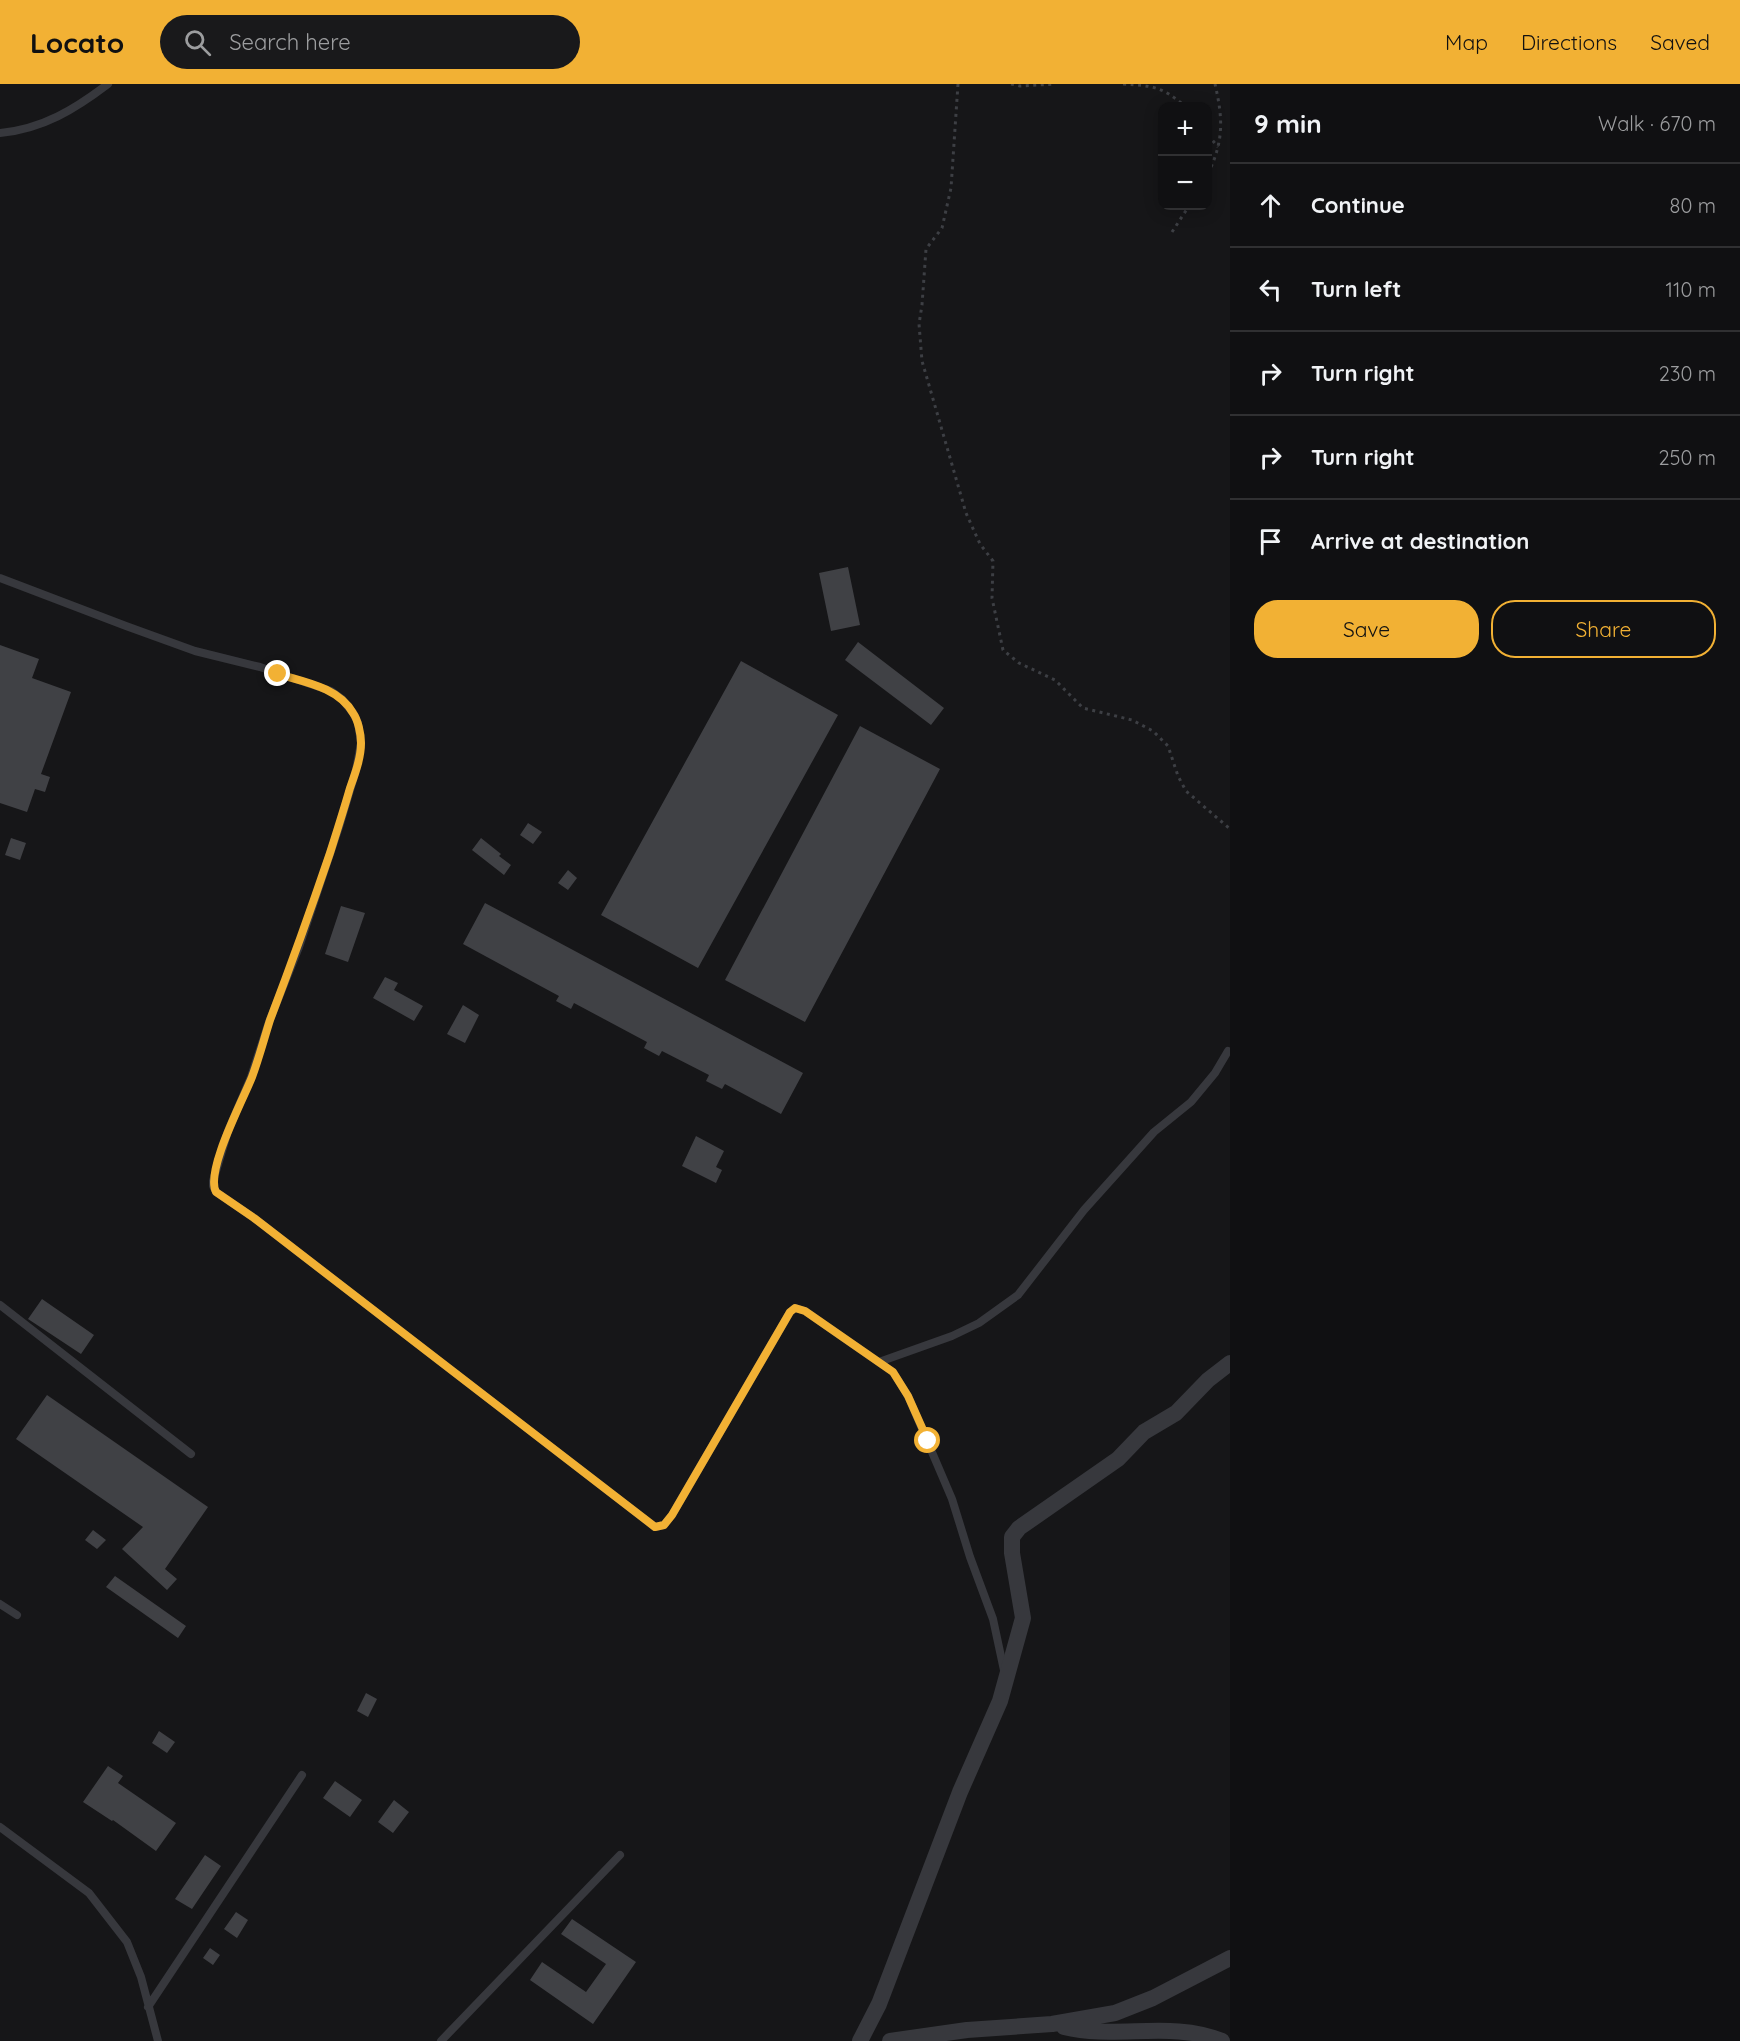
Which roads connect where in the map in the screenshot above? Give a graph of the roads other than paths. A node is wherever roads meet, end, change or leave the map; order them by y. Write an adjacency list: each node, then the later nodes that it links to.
1 (108, 84): 2 (lane)
2 (0, 133)
3 (0, 578): 6 (lane)
4 (1228, 1051): 6 (lane)
5 (0, 1305): 8 (lane)
6 (879, 1362): 11 (lane)
7 (1230, 1364): 11 (street)
8 (191, 1454)
9 (0, 1604): 10 (lane)
10 (17, 1615)
11 (1006, 1679): 20 (street)
12 (302, 1775): 16 (lane)
13 (0, 1827): 16 (lane)
14 (620, 1855): 19 (lane)
15 (1230, 1958): 17 (street)
16 (148, 2007): 18 (lane)
17 (1052, 2024): 21 (street); 22 (street)
18 (158, 2041)
19 (441, 2041)
20 (860, 2041)
21 (890, 2041)
22 (1222, 2041)

